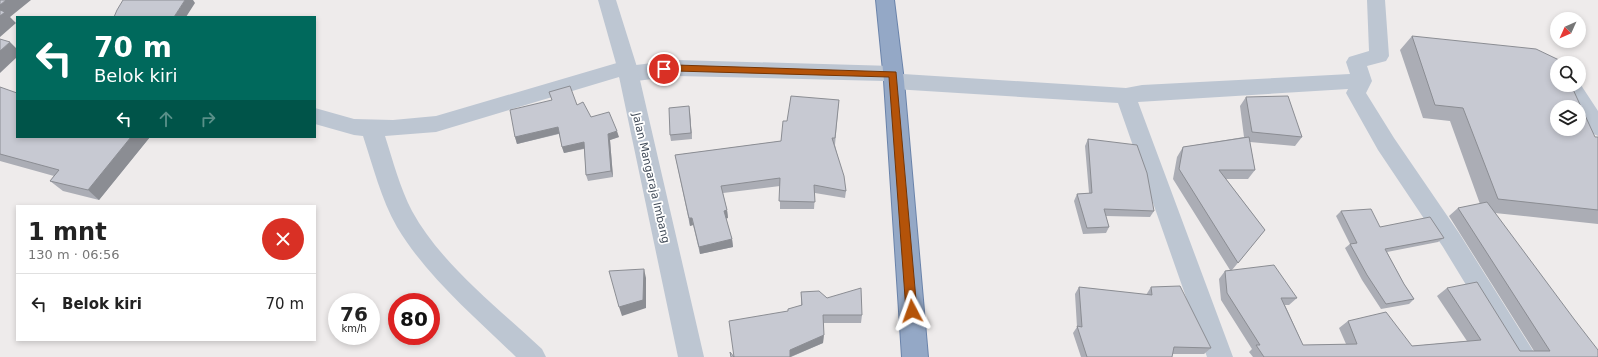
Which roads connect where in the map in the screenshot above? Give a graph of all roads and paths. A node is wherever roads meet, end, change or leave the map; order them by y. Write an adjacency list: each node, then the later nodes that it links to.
1 (607, 0): 4 (street, Jalan Mangaraja Imbang)
2 (885, 0): 5 (highway)
3 (1376, 0): 6 (street)
4 (628, 71): 5 (street); 10 (street); 13 (street, Jalan Mangaraja Imbang)
5 (893, 78): 8 (street); 14 (highway)
6 (1362, 81): 8 (street); 16 (street)
7 (1575, 92): 11 (street)
8 (1126, 96): 15 (street)
9 (316, 116): 10 (street)
10 (371, 127): 12 (street)
11 (1598, 128)
12 (533, 357)
13 (691, 357)
14 (915, 357)
15 (1220, 357)
16 (1524, 357)

